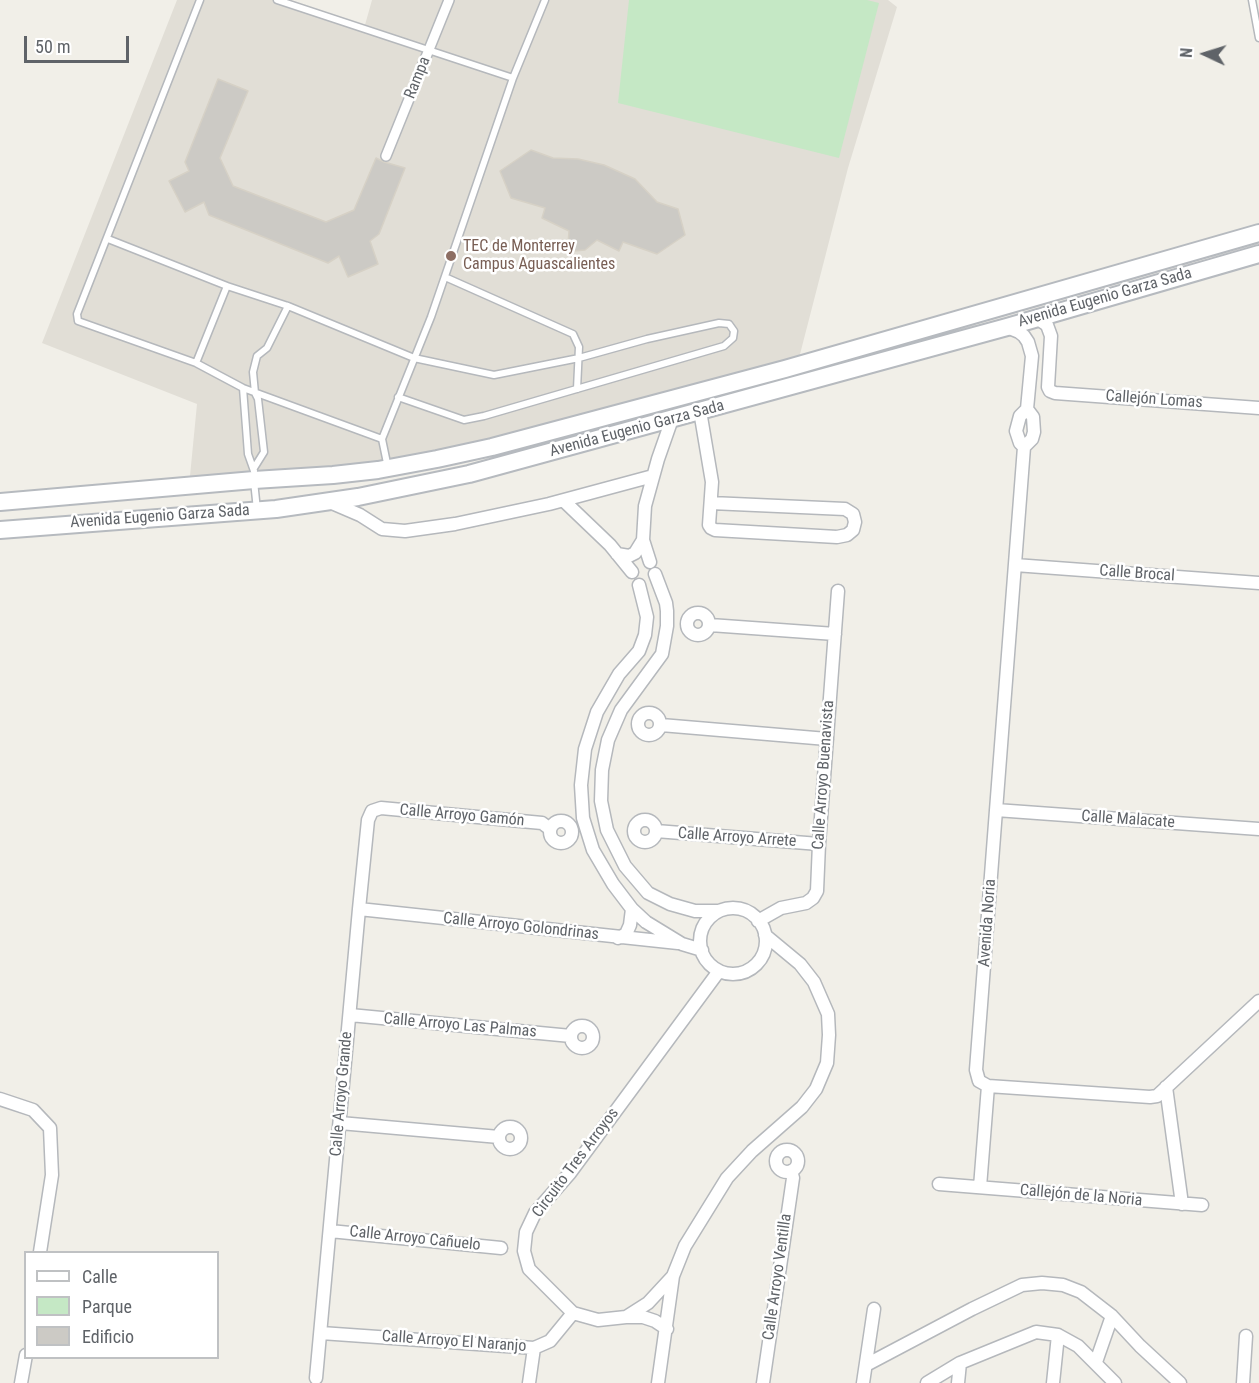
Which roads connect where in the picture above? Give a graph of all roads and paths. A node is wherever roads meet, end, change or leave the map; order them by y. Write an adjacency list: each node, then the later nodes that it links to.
1 (200, 0): 12 (lane)
2 (277, 0): 8 (lane)
3 (449, 0): 8 (street, Rampa)
4 (544, 0): 9 (lane)
5 (1251, 0): 6 (lane)
6 (1256, 16): 7 (lane)
7 (1259, 38)
8 (430, 50): 9 (lane); 10 (street, Rampa)
9 (513, 78): 14 (lane)
10 (386, 156)
11 (1259, 233): 30 (main road, Avenida Eugenio Garza Sada)
12 (108, 239): 15 (lane); 21 (lane)
13 (1259, 254): 17 (main road, Avenida Eugenio Garza Sada)
14 (445, 277): 19 (lane); 20 (lane)
15 (226, 286): 16 (lane); 21 (lane)
16 (288, 306): 19 (lane); 24 (lane)
17 (1037, 318): 18 (main road, Avenida Eugenio Garza Sada); 26 (street, Callejón Lomas)
18 (1007, 327): 27 (main road, Avenida Eugenio Garza Sada); 42 (street, Avenida Noria)
19 (414, 358): 20 (lane); 25 (lane)
20 (579, 358): 23 (lane); 23 (lane)
21 (195, 363): 22 (lane)
22 (243, 388): 24 (lane); 31 (lane)
23 (577, 389): 25 (lane)
24 (255, 393): 29 (lane); 31 (lane)
25 (398, 398): 29 (lane)
26 (1259, 408)
27 (700, 411): 28 (main road, Avenida Eugenio Garza Sada); 36 (street)
28 (672, 419): 32 (street); 35 (main road, Avenida Eugenio Garza Sada)
29 (382, 439): 30 (lane)
30 (388, 468): 31 (main road, Avenida Eugenio Garza Sada)
31 (254, 474): 34 (main road, Avenida Eugenio Garza Sada); 37 (lane)
32 (653, 476): 33 (street); 39 (street)
33 (564, 501): 35 (street); 40 (street)
34 (0, 502)
35 (327, 502): 37 (main road, Avenida Eugenio Garza Sada)
36 (711, 502): 36 (street)
37 (257, 510): 38 (main road, Avenida Eugenio Garza Sada)
38 (0, 530)
39 (643, 540): 40 (street); 41 (street)
40 (617, 554): 43 (street)
41 (650, 562)
42 (1015, 565): 45 (street, Calle Brocal); 52 (street, Avenida Noria)
43 (632, 573)
44 (655, 574): 60 (street)
45 (1259, 583)
46 (639, 585): 59 (street)
47 (838, 591): 49 (street, Calle Arroyo Buenavista)
48 (710, 625): 49 (street)
49 (835, 634): 51 (street, Calle Arroyo Buenavista)
50 (660, 725): 51 (street)
51 (827, 739): 57 (street, Calle Arroyo Buenavista)
52 (996, 810): 55 (street, Calle Malacate); 70 (street, Avenida Noria)
53 (372, 811): 54 (street, Calle Arroyo Gamón); 58 (street, Calle Arroyo Grande)
54 (550, 829)
55 (1259, 829)
56 (656, 831): 57 (street, Calle Arroyo Arrete)
57 (819, 844): 61 (street, Calle Arroyo Buenavista)
58 (359, 909): 63 (street, Calle Arroyo Golondrinas); 68 (street, Calle Arroyo Grande)
59 (632, 909): 63 (street); 64 (street)
60 (719, 911): 61 (street); 65 (street)
61 (758, 921): 62 (street)
62 (765, 935): 66 (street); 83 (street)
63 (618, 938): 64 (street, Calle Arroyo Golondrinas)
64 (682, 944): 65 (street)
65 (702, 950): 66 (street)
66 (719, 971): 85 (street, Circuito Tres Arroyos)
67 (1259, 1001): 71 (street)
68 (350, 1015): 69 (street, Calle Arroyo Las Palmas); 73 (street, Calle Arroyo Grande)
69 (571, 1036)
70 (988, 1086): 71 (street); 77 (street)
71 (1166, 1088): 78 (street)
72 (0, 1099): 82 (street)
73 (340, 1123): 74 (street); 80 (street, Calle Arroyo Grande)
74 (499, 1137)
75 (791, 1171): 101 (street, Calle Arroyo Ventilla)
76 (939, 1184): 77 (street, Callejón de la Noria)
77 (980, 1187): 78 (street, Callejón de la Noria)
78 (1182, 1204): 79 (street, Callejón de la Noria)
79 (1202, 1205)
80 (330, 1231): 81 (street, Calle Arroyo Cañuelo); 89 (street, Calle Arroyo Grande)
81 (501, 1248)
82 (40, 1251)
83 (673, 1276): 87 (street); 88 (street)
84 (874, 1309): 96 (street)
85 (573, 1313): 87 (street); 92 (street, Calle Arroyo El Naranjo)
86 (1112, 1316): 94 (street); 96 (street); 107 (street)
87 (626, 1317): 88 (street)
88 (667, 1329): 100 (street)
89 (321, 1333): 92 (street, Calle Arroyo El Naranjo); 97 (street, Calle Arroyo Grande)
90 (1058, 1335): 94 (street); 95 (street); 105 (street)
91 (1246, 1336): 108 (street)
92 (534, 1348): 99 (street)
93 (25, 1359): 98 (street)
94 (1096, 1362): 106 (street)
95 (960, 1363): 103 (street); 104 (street)
96 (866, 1365): 102 (street)
97 (316, 1378)
98 (21, 1383)
99 (529, 1383)
100 (658, 1383)
101 (763, 1383)
102 (863, 1383)
103 (927, 1383)
104 (958, 1383)
105 (1053, 1383)
106 (1115, 1383)
107 (1180, 1383)
108 (1243, 1383)

